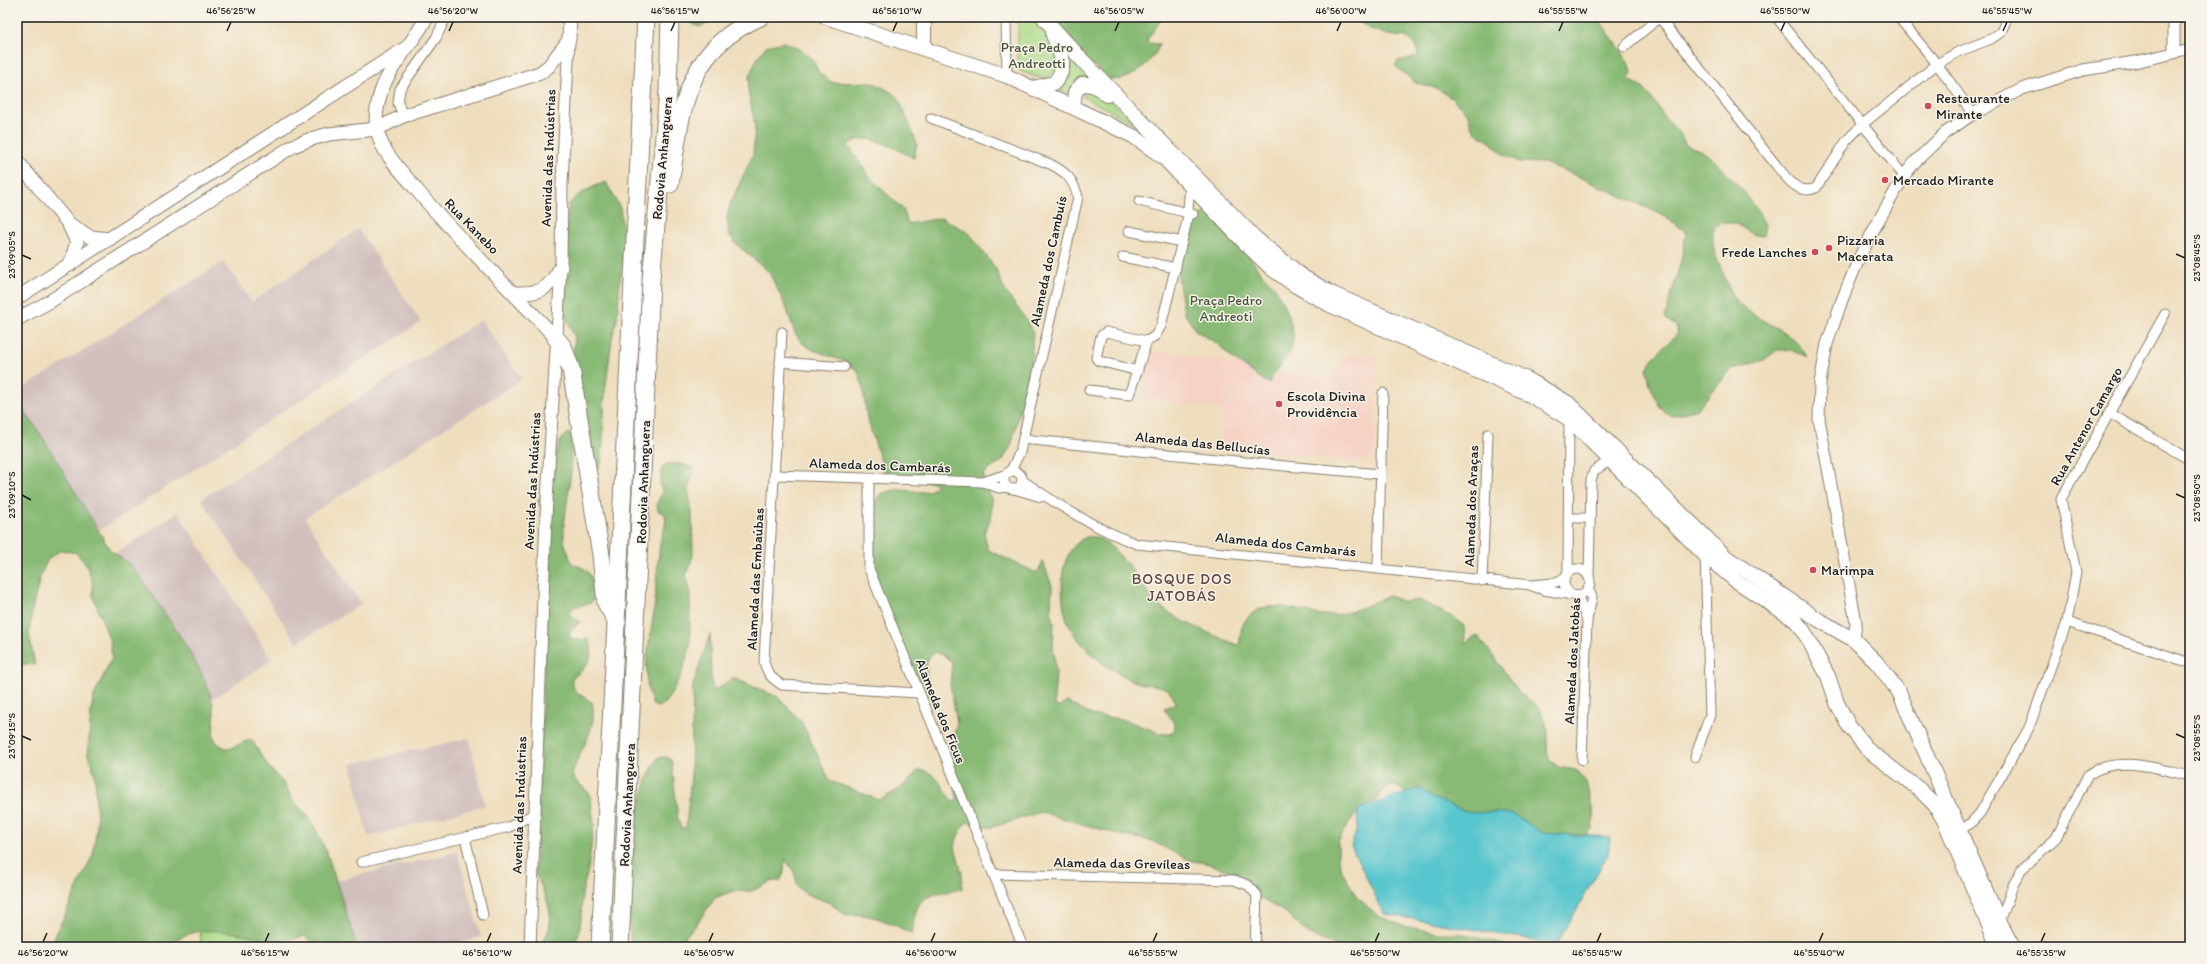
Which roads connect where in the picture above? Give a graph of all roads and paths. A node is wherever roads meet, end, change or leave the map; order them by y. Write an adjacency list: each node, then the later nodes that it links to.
1 (427, 17): 19 (main road)
2 (446, 17): 27 (street)
3 (570, 17): 16 (main road, Avenida das Indústrias)
4 (646, 17): 89 (highway, Rodovia Anhanguera)
5 (670, 17): 48 (highway, Rodovia Anhanguera)
6 (760, 17): 48 (highway)
7 (826, 17): 18 (main road)
8 (924, 17): 18 (main road)
9 (1006, 17): 23 (street)
10 (1660, 17): 17 (street); 29 (street)
11 (1776, 17): 29 (street)
12 (1898, 17): 22 (street)
13 (2004, 17): 22 (street)
14 (2174, 17): 21 (street)
15 (1045, 20): 24 (main road); 31 (main road)
16 (569, 40): 27 (main road); 46 (street, Avenida das Indústrias)
17 (1624, 47)
18 (924, 48): 23 (main road)
19 (404, 49): 30 (main road); 37 (main road)
20 (2190, 49): 21 (street)
21 (2174, 53): 26 (street)
22 (1937, 64): 26 (street); 29 (street)
23 (1007, 76): 24 (main road)
24 (1033, 88): 25 (main road)
25 (1072, 107): 31 (main road); 34 (main road)
26 (1973, 114): 33 (street)
27 (403, 116): 30 (main road)
28 (932, 118): 66 (street, Alameda dos Cambuís)
29 (1863, 124): 33 (street)
30 (377, 129): 40 (main road); 50 (main road, Rua Kanebo)
31 (1152, 132): 91 (main road)
32 (17, 161): 39 (main road)
33 (1904, 176): 91 (street)
34 (1190, 186): 36 (main road); 38 (street)
35 (1139, 201): 38 (street)
36 (1209, 206): 38 (street); 64 (main road)
37 (153, 212): 40 (main road); 42 (main road)
38 (1189, 216): 43 (street)
39 (68, 223): 42 (main road); 45 (main road)
40 (164, 229): 52 (main road)
41 (1129, 231): 43 (street)
42 (110, 239): 45 (main road)
43 (1182, 242): 47 (street)
44 (1122, 257): 47 (street)
45 (70, 265): 49 (main road)
46 (560, 267): 50 (main road); 56 (street, Avenida das Indústrias)
47 (1176, 268): 57 (street)
48 (651, 280): 108 (highway, Rodovia Anhanguera)
49 (37, 286): 51 (main road); 52 (main road)
50 (514, 293): 56 (main road, Rua Kanebo)
51 (17, 298)
52 (49, 302): 54 (main road)
53 (2165, 314): 63 (street, Rua Antenor Camargo)
54 (17, 319)
55 (782, 332): 58 (street, Alameda das Embaúbas)
56 (556, 338): 89 (highway); 99 (street, Avenida das Indústrias)
57 (1147, 341): 60 (street); 60 (street)
58 (780, 362): 59 (street); 72 (street, Alameda das Embaúbas)
59 (844, 367)
60 (1138, 371): 61 (street)
61 (1089, 390)
62 (1384, 393): 71 (street)
63 (2109, 413): 68 (street); 90 (street, Rua Antenor Camargo)
64 (1568, 419): 69 (main road); 78 (street)
65 (1488, 434): 84 (street, Alameda dos Araças)
66 (1023, 439): 67 (street, Alameda dos Cambuís); 71 (street, Alameda das Bellucías)
67 (1020, 452): 70 (street, Alameda dos Cambuís); 73 (street, Alameda dos Cambuís)
68 (2190, 460)
69 (1609, 461): 79 (street, Alameda dos Jatobás); 80 (main road)
70 (1008, 473): 73 (street); 75 (street, Alameda dos Cambarás); 76 (street)
71 (1380, 474): 81 (street)
72 (775, 475): 74 (street, Alameda dos Cambarás); 93 (street, Alameda das Embaúbas)
73 (1021, 478): 76 (street); 77 (street, Alameda dos Cambarás)
74 (869, 479): 75 (street, Alameda dos Cambarás); 93 (street, Alameda dos Fícus)
75 (983, 482): 76 (street, Alameda dos Cambarás)
76 (1011, 488): 77 (street, Alameda dos Cambarás)
77 (1048, 499): 81 (street, Alameda dos Cambarás)
78 (1569, 518): 79 (street); 82 (street)
79 (1590, 518): 83 (street, Alameda dos Jatobás)
80 (1705, 555): 94 (street); 98 (main road)
81 (1378, 568): 84 (street, Alameda dos Cambarás)
82 (1566, 576): 83 (street, Alameda dos Jatobás); 85 (street, Alameda dos Cambarás); 87 (street, Alameda dos Jatobás)
83 (1589, 578): 86 (street, Alameda dos Jatobás)
84 (1482, 580): 85 (street, Alameda dos Cambarás)
85 (1531, 585): 87 (street, Alameda dos Cambarás)
86 (1588, 588): 87 (street, Alameda dos Jatobás); 88 (street, Alameda dos Jatobás)
87 (1575, 595): 88 (street)
88 (1586, 620): 95 (street, Alameda dos Jatobás)
89 (617, 622): 107 (highway, Rodovia Anhanguera)
90 (2067, 622): 92 (street); 100 (street, Rua Antenor Camargo)
91 (1854, 640): 97 (main road)
92 (2190, 663)
93 (918, 693): 103 (street, Alameda dos Fícus)
94 (1695, 757)
95 (1582, 760)
96 (2190, 776): 105 (street)
97 (1937, 778): 98 (main road); 100 (main road)
98 (1919, 789): 100 (main road)
99 (534, 814): 101 (street); 106 (street, Avenida das Indústrias)
100 (1955, 833): 105 (main road); 111 (main road)
101 (465, 837): 102 (street); 104 (street)
102 (361, 862)
103 (994, 874): 109 (street, Alameda dos Fícus); 110 (street, Alameda das Grevíleas)
104 (483, 915)
105 (2000, 923): 112 (main road)
106 (530, 947)
107 (600, 947)
108 (620, 947)
109 (1022, 947)
110 (1255, 947)
111 (1998, 947)
112 (2013, 947)

